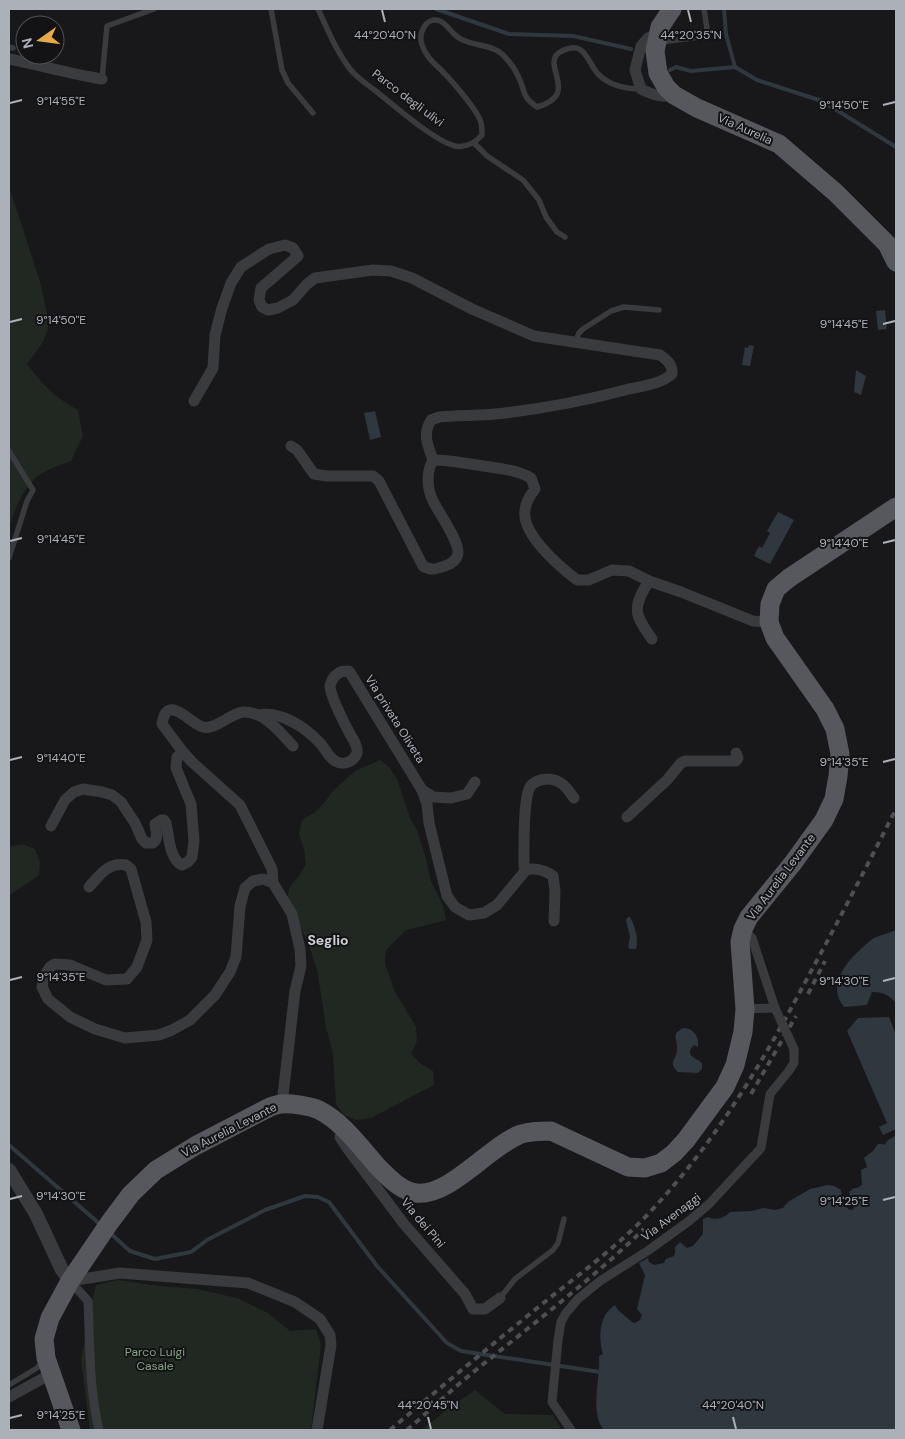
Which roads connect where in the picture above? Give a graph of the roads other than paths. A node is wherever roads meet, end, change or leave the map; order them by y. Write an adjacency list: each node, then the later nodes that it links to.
1 (154, 9): 8 (lane)
2 (271, 9): 11 (lane)
3 (318, 9): 12 (lane, Parco degli ulivi)
4 (672, 9): 6 (main road)
5 (704, 9): 6 (lane)
6 (653, 43): 9 (street); 10 (main road, Via Aurelia)
7 (9, 59): 8 (street)
8 (102, 79)
9 (641, 89): 10 (street); 12 (lane)
10 (674, 94): 14 (main road, Via Aurelia)
11 (313, 113)
12 (474, 143): 13 (lane)
13 (565, 237)
14 (896, 262)
15 (659, 310): 16 (lane)
16 (575, 342): 17 (street); 20 (street)
17 (194, 401)
18 (291, 446): 20 (street)
19 (9, 451): 22 (lane)
20 (433, 460): 23 (street)
21 (896, 507): 24 (main road)
22 (9, 558)
23 (649, 581): 24 (street); 25 (street)
24 (770, 613): 39 (main road, Via Aurelia Levante)
25 (652, 639)
26 (259, 715): 27 (street); 28 (street); 31 (street, Via privata Oliveta)
27 (293, 746)
28 (183, 752): 34 (street); 36 (street)
29 (736, 753): 33 (street)
30 (475, 782): 31 (street)
31 (422, 790): 35 (street)
32 (574, 798): 35 (street)
33 (627, 817)
34 (51, 826)
35 (526, 870): 38 (street)
36 (273, 883): 37 (street); 42 (street)
37 (90, 887)
38 (554, 921)
39 (743, 929): 40 (street, Via Avenaggi); 41 (main road, Via Aurelia Levante)
40 (775, 1008): 41 (street); 54 (street, Via Avenaggi, bridge)
41 (745, 1009): 43 (main road, Via Aurelia Levante)
42 (282, 1104): 43 (main road, Via Aurelia Levante); 46 (main road, Via Aurelia Levante)
43 (343, 1128): 47 (street, Via dei Pini)
44 (9, 1170): 46 (street)
45 (564, 1219): 47 (lane)
46 (70, 1281): 48 (main road, Via Aurelia Levante); 52 (street); 53 (street)
47 (500, 1298)
48 (49, 1366): 49 (lane); 50 (street); 51 (main road, Via Aurelia Levante)
49 (9, 1385)
50 (9, 1397)
51 (71, 1430)
52 (99, 1430)
53 (317, 1430)
54 (571, 1430)

